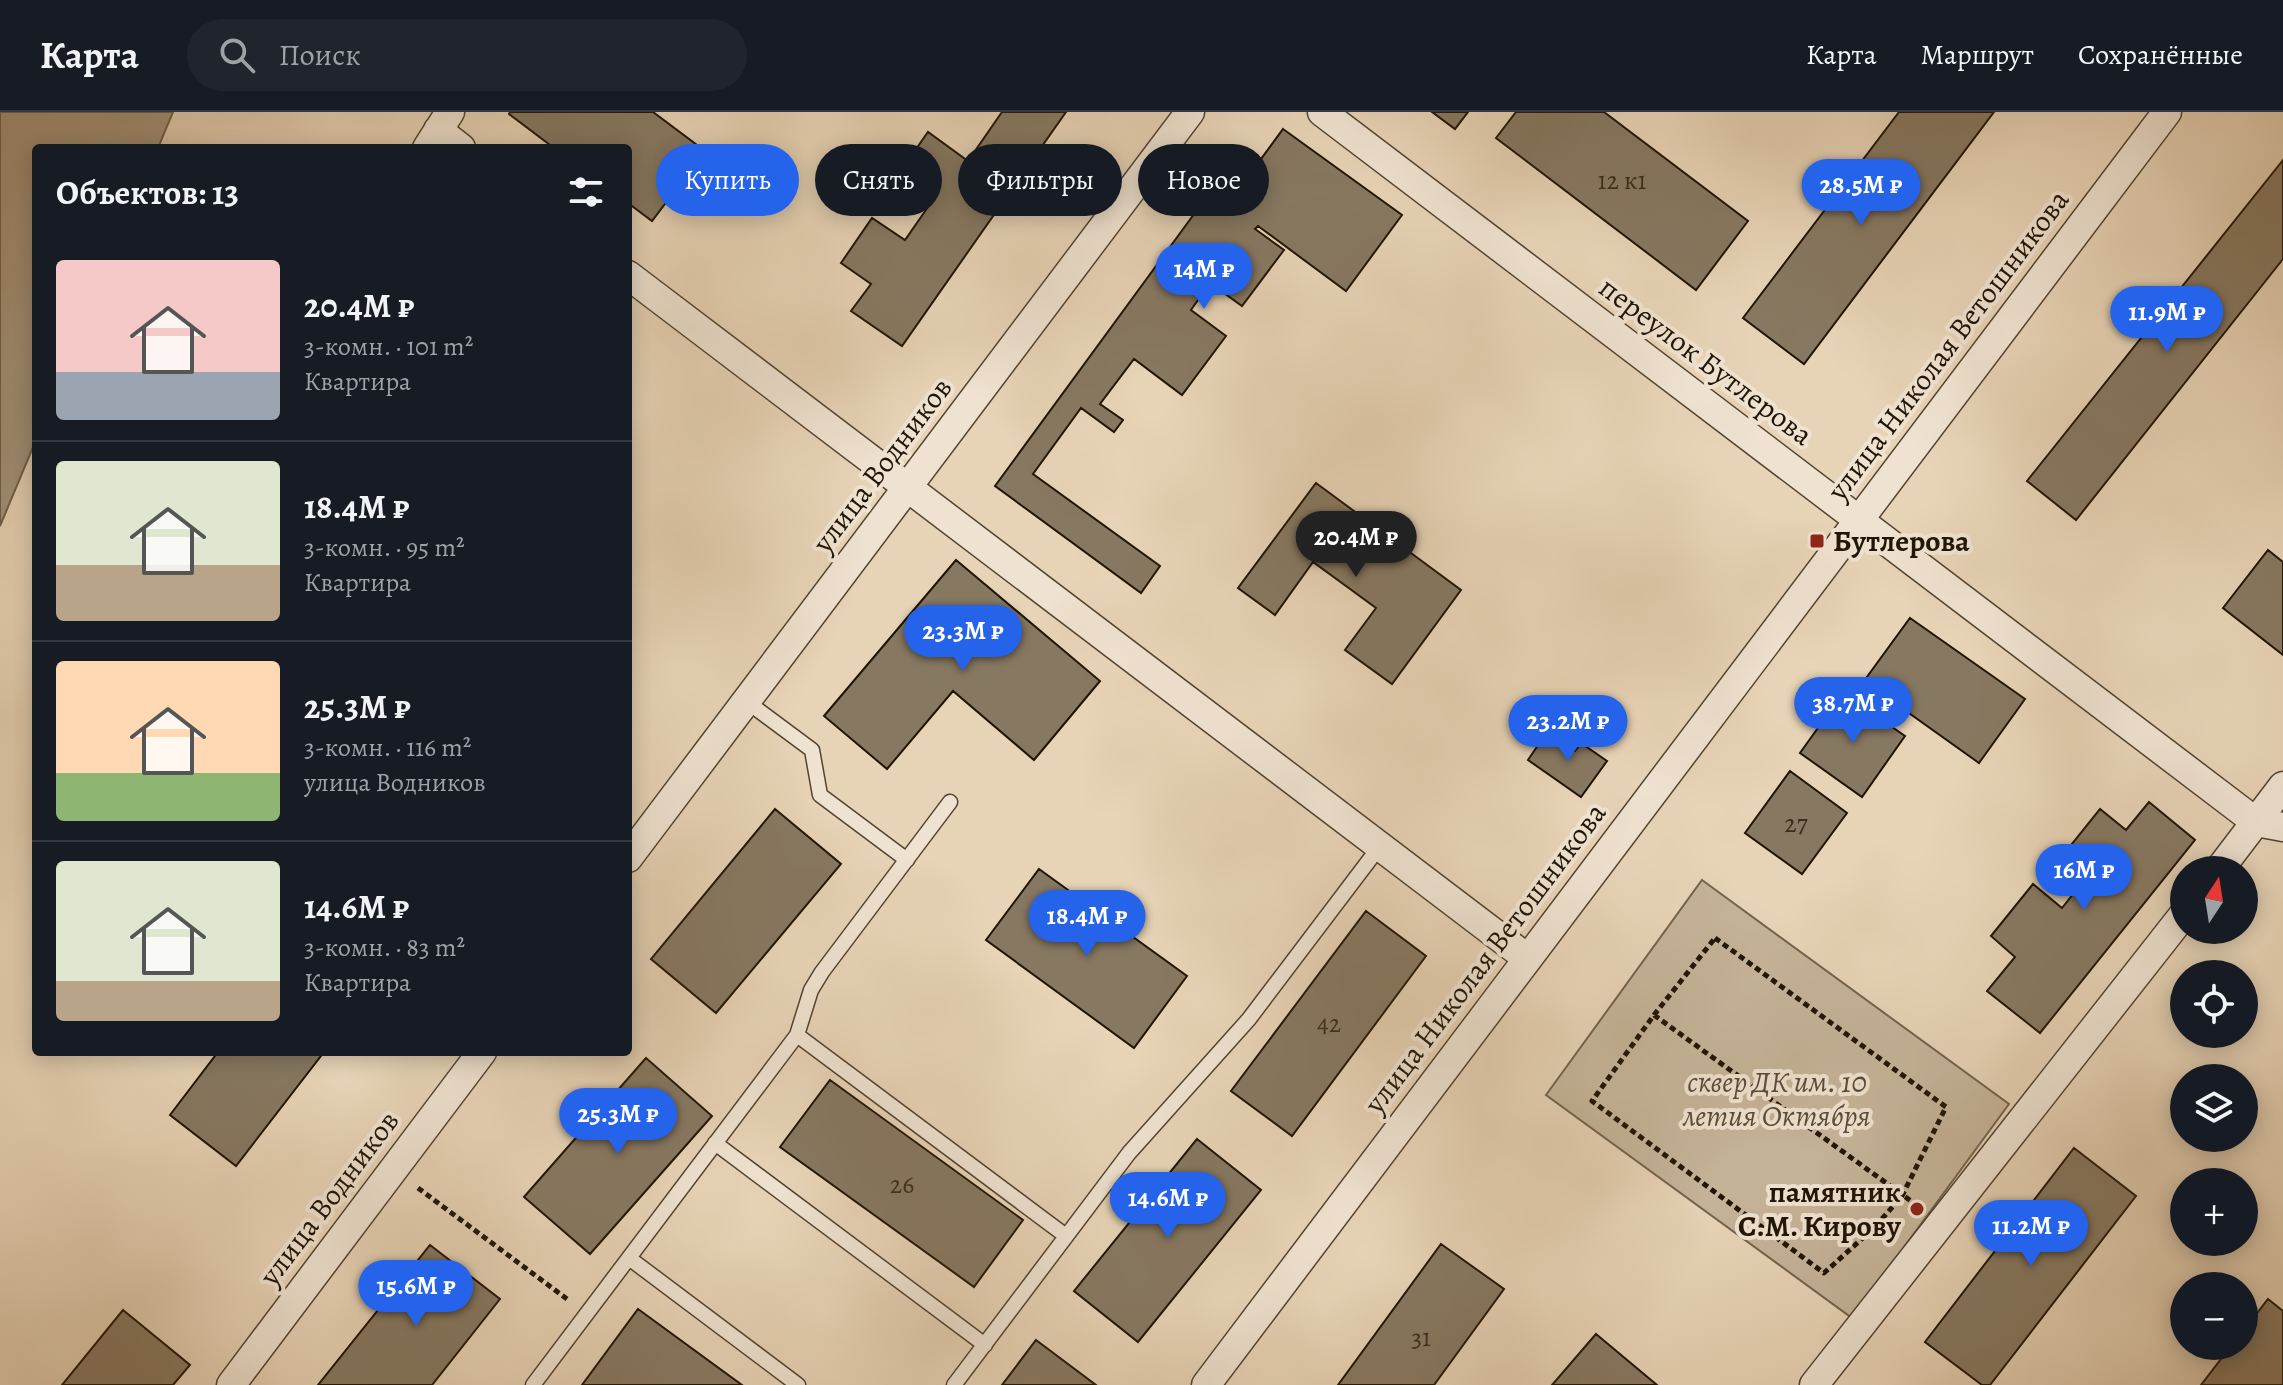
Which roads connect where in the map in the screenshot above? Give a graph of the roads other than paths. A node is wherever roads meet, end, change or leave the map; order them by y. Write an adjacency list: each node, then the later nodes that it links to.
1 (1190, 112): 7 (street, улица Водников)
2 (1322, 112): 8 (street, переулок Бутлерова)
3 (2167, 112): 8 (street, улица Николая Ветошникова)
4 (438, 130): 5 (street)
5 (456, 144)
6 (632, 278): 7 (street)
7 (907, 487): 9 (street, улица Водников); 13 (street)
8 (1858, 519): 12 (street, переулок Бутлерова); 18 (street, улица Николая Ветошникова)
9 (746, 701): 14 (street, улица Водников); 16 (lane)
10 (2283, 786): 12 (street)
11 (950, 802): 16 (lane)
12 (2270, 825): 15 (street)
13 (1380, 846): 18 (street); 22 (lane)
14 (632, 853)
15 (2235, 856)
16 (907, 860): 19 (lane)
17 (2170, 932): 30 (street)
18 (1527, 958): 29 (street, улица Николая Ветошникова)
19 (797, 1035): 21 (lane); 22 (lane)
20 (479, 1056): 25 (street, улица Водников)
21 (715, 1143): 23 (lane); 24 (lane)
22 (1066, 1236): 24 (lane)
23 (629, 1258): 26 (lane); 27 (lane)
24 (985, 1345): 28 (lane)
25 (231, 1385)
26 (533, 1385)
27 (798, 1385)
28 (954, 1385)
29 (1206, 1385)
30 (1814, 1385)

